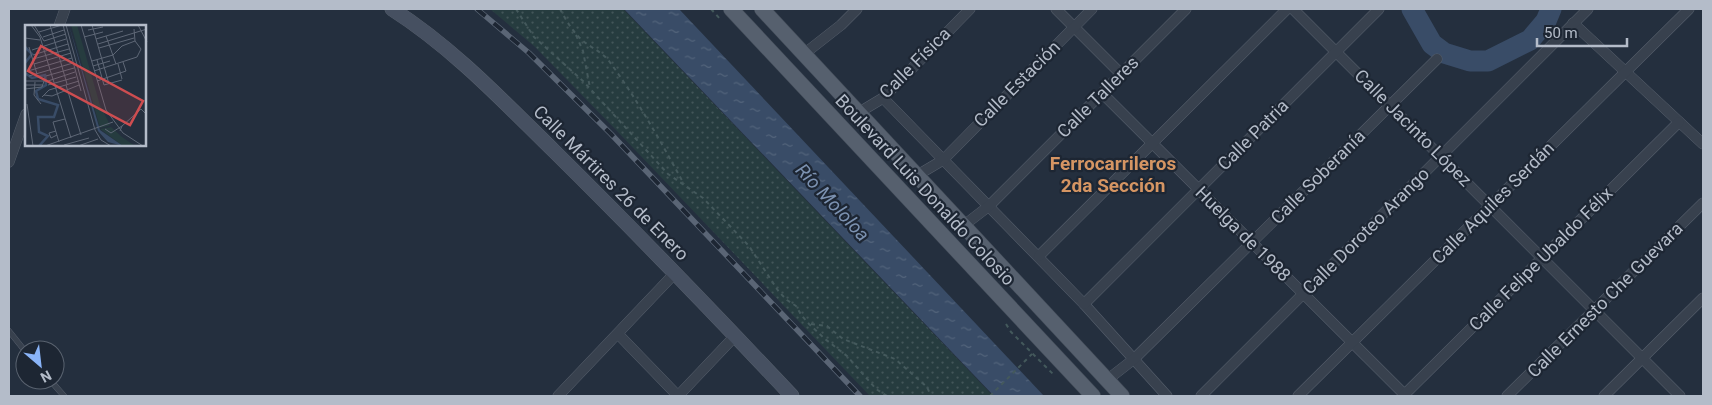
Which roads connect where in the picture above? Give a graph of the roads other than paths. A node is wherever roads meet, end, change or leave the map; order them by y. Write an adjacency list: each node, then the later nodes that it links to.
1 (65, 9): 16 (street)
2 (392, 9): 43 (street, Calle Mártires 26 de Enero)
3 (730, 9): 49 (main road, Boulevard Luis Donaldo Colosio)
4 (762, 9): 19 (main road, Boulevard Luis Donaldo Colosio)
5 (857, 9): 19 (street)
6 (970, 9): 24 (street, Calle Física)
7 (1056, 9): 17 (street)
8 (1092, 9): 17 (street, Calle Estación)
9 (1186, 9): 22 (street, Calle Talleres)
10 (1287, 9): 29 (street)
11 (1293, 9): 18 (street, Calle Jacinto López)
12 (1379, 9): 18 (street, Calle Patria)
13 (1588, 9): 15 (street, Calle Doroteo Arango)
14 (1689, 9): 21 (street, Calle Aquiles Serdán)
15 (1574, 23): 21 (street); 31 (street, Calle Doroteo Arango)
16 (58, 25)
17 (1074, 27): 22 (street); 32 (street, Calle Estación)
18 (1336, 52): 25 (street, Calle Jacinto López); 35 (street, Calle Patria)
19 (804, 54): 26 (main road, Boulevard Luis Donaldo Colosio)
20 (1437, 59): 25 (street, Calle Soberanía)
21 (1626, 71): 28 (street); 38 (street, Calle Aquiles Serdán)
22 (1121, 74): 23 (street, Calle Talleres)
23 (1102, 93): 29 (street, Huelga de 1988); 37 (street, Calle Talleres)
24 (883, 98): 26 (street, Calle Física); 32 (street, Boulevard Luis Donaldo Colosio)
25 (1390, 106): 31 (street, Calle Jacinto López); 40 (street, Calle Soberanía)
26 (858, 113): 34 (main road, Boulevard Luis Donaldo Colosio)
27 (25, 117): 33 (street)
28 (1679, 122): 30 (street); 42 (street, Calle Felipe Ubaldo Félix)
29 (1152, 143): 35 (street, Huelga de 1988); 41 (street)
30 (1703, 144)
31 (1440, 156): 38 (street, Calle Jacinto López); 44 (street, Calle Doroteo Arango)
32 (943, 160): 34 (street, Calle Estación); 37 (street, Boulevard Luis Donaldo Colosio)
33 (9, 162)
34 (916, 176): 39 (main road, Boulevard Luis Donaldo Colosio)
35 (1199, 189): 40 (street, Huelga de 1988); 46 (street, Calle Patria)
36 (1703, 203): 48 (street, Calle Ernesto Che Guevara)
37 (989, 206): 39 (street, Calle Talleres); 41 (street, Boulevard Luis Donaldo Colosio)
38 (1490, 206): 42 (street, Calle Jacinto López); 52 (street, Calle Aquiles Serdán)
39 (963, 226): 47 (main road, Boulevard Luis Donaldo Colosio)
40 (1252, 243): 44 (street, Huelga de 1988); 54 (street, Calle Soberanía)
41 (1039, 256): 46 (street, Boulevard Luis Donaldo Colosio)
42 (1542, 258): 48 (street, Calle Jacinto López); 64 (street, Calle Felipe Ubaldo Félix)
43 (675, 273): 50 (street); 51 (street, Calle Mártires 26 de Enero)
44 (1303, 294): 52 (street, Huelga de 1988); 62 (street, Calle Doroteo Arango)
45 (1703, 298): 53 (street)
46 (1084, 304): 54 (street, Boulevard Luis Donaldo Colosio)
47 (1036, 305): 49 (main road); 55 (main road, Boulevard Luis Donaldo Colosio)
48 (1594, 310): 53 (street, Calle Jacinto López); 65 (street, Calle Ernesto Che Guevara)
49 (1021, 320): 59 (main road, Boulevard Luis Donaldo Colosio)
50 (618, 334): 56 (street); 57 (street)
51 (735, 336): 57 (street); 58 (street, Calle Mártires 26 de Enero)
52 (1352, 342): 63 (street, Calle Aquiles Serdán); 64 (street, Huelga de 1988)
53 (1642, 359): 66 (street); 67 (street, Calle Jacinto López)
54 (1134, 360): 55 (street, Calle Soberanía); 61 (street, Boulevard Luis Donaldo Colosio)
55 (1107, 380): 60 (main road, Boulevard Luis Donaldo Colosio)
56 (560, 396)
57 (678, 396)
58 (792, 396)
59 (1093, 396)
60 (1122, 396)
61 (1167, 396)
62 (1200, 396)
63 (1298, 396)
64 (1404, 396)
65 (1507, 396)
66 (1604, 396)
67 (1680, 396)

